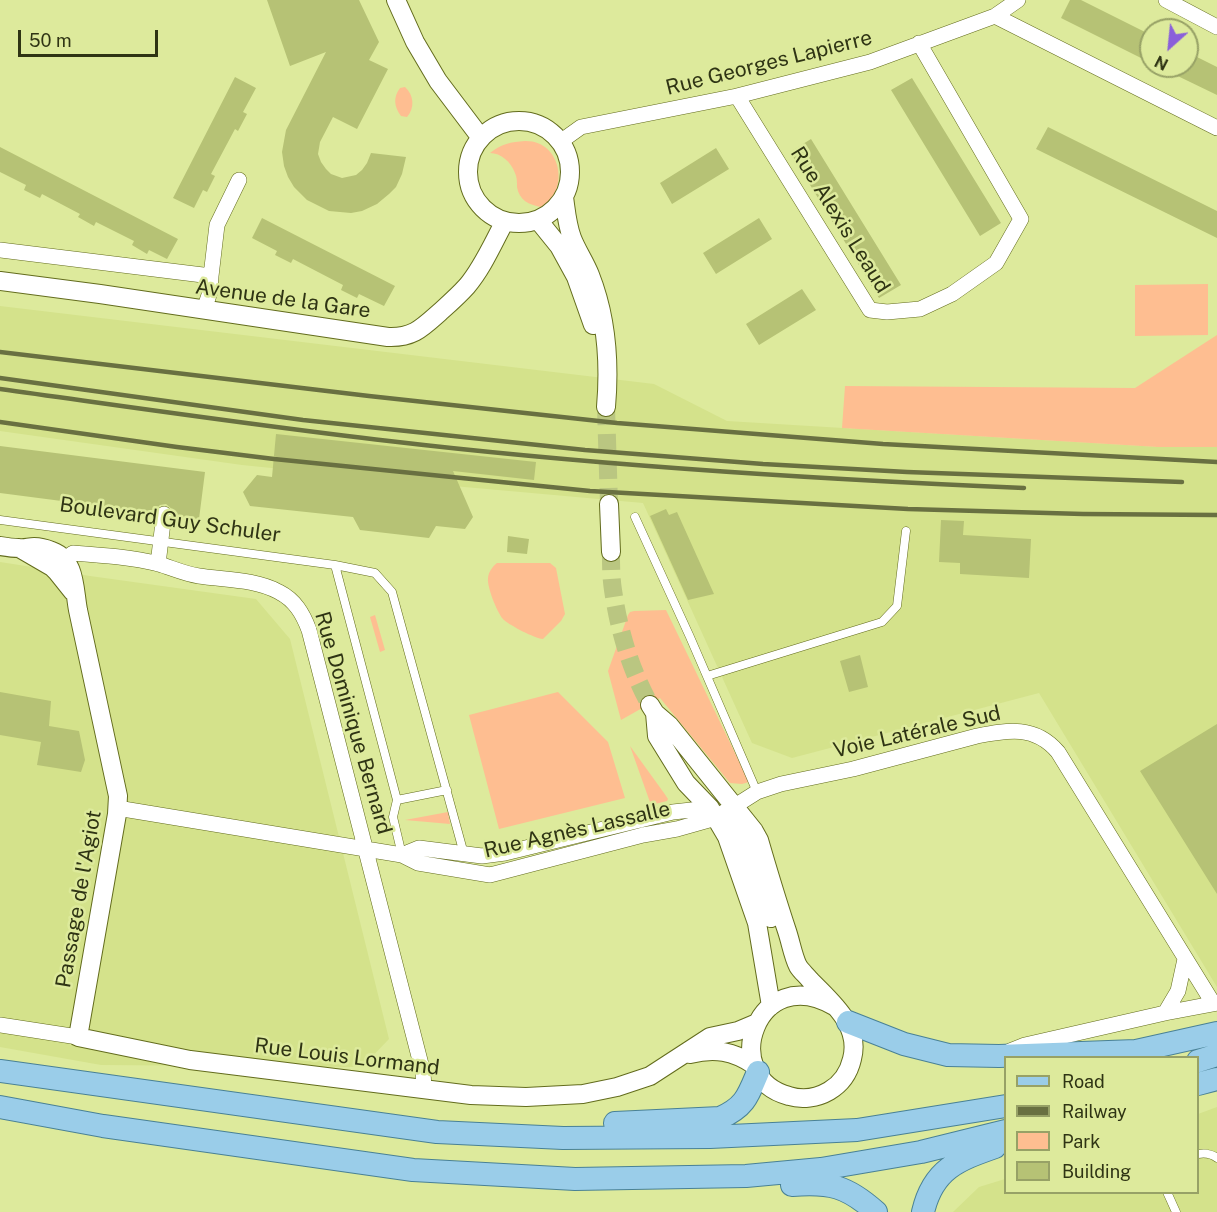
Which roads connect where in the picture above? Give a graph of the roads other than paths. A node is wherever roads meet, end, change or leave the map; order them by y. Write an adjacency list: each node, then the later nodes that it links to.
1 (396, 0): 9 (street)
2 (1018, 0): 4 (street, Rue Georges Lapierre)
3 (1166, 0): 5 (street)
4 (995, 16): 6 (street, Rue Georges Lapierre); 8 (street)
5 (1217, 27)
6 (919, 44): 7 (street, Rue Georges Lapierre); 7 (street, Rue Alexis Leaud)
7 (737, 96): 10 (street, Rue Georges Lapierre)
8 (1217, 128)
9 (481, 138): 10 (street); 14 (street)
10 (560, 142): 12 (street)
11 (239, 180): 16 (street)
12 (564, 197): 13 (street); 13 (street)
13 (538, 220): 14 (street)
14 (505, 221): 18 (street, Avenue de la Gare)
15 (0, 250): 16 (street)
16 (211, 276): 18 (street)
17 (0, 281): 18 (street, Avenue de la Gare)
18 (204, 310)
19 (609, 504): 27 (street)
20 (164, 514): 24 (street)
21 (635, 517): 32 (lane)
22 (0, 520): 24 (lane, Boulevard Guy Schuler)
23 (906, 531): 32 (lane)
24 (162, 542): 29 (street); 30 (lane, Boulevard Guy Schuler)
25 (0, 546): 26 (street)
26 (21, 549): 28 (street); 31 (street)
27 (611, 552)
28 (65, 559): 29 (street, Rue Dominique Bernard); 31 (street)
29 (158, 564): 39 (street, Rue Dominique Bernard)
30 (335, 565): 34 (lane, Boulevard Guy Schuler); 36 (lane)
31 (74, 593): 37 (street, Passage de l'Agiot)
32 (707, 676): 35 (lane)
33 (653, 709): 38 (street)
34 (447, 790): 36 (lane); 41 (lane, Boulevard Guy Schuler)
35 (757, 792): 38 (street, Voie Latérale Sud); 42 (street, Voie Latérale Sud)
36 (397, 800): 40 (lane)
37 (117, 808): 39 (street, Rue Agnès Lassalle); 51 (street, Passage de l'Agiot)
38 (721, 811): 40 (street, Rue Agnès Lassalle); 41 (street, Rue Agnès Lassalle); 43 (street); 43 (street); 45 (street)
39 (366, 849): 40 (street, Rue Agnès Lassalle); 60 (street, Rue Dominique Bernard)
40 (402, 855): 41 (street)
41 (465, 855)
42 (1185, 958): 44 (street, Voie Latérale Sud); 46 (street)
43 (799, 967): 47 (street)
44 (1215, 1003): 46 (street, Voie Latérale Sud)
45 (771, 1006): 47 (street); 48 (street)
46 (1165, 1013): 54 (street, Voie Latérale Sud)
47 (841, 1014): 54 (main road); 56 (street)
48 (757, 1023): 53 (street, Rue Louis Lormand); 56 (street)
49 (0, 1026): 51 (street, Rue Louis Lormand)
50 (1217, 1033): 54 (main road)
51 (78, 1037): 60 (street, Rue Louis Lormand)
52 (1217, 1055): 55 (main road)
53 (682, 1056): 56 (street, Rue Louis Lormand); 60 (street, Rue Louis Lormand)
54 (999, 1056)
55 (1199, 1060)
56 (756, 1068): 65 (main road)
57 (0, 1071): 65 (main road)
58 (1217, 1079): 59 (main road)
59 (1199, 1084)
60 (424, 1089)
61 (1004, 1106): 65 (main road)
62 (0, 1107): 68 (main road)
63 (1004, 1131): 68 (main road)
64 (1004, 1133): 71 (main road)
65 (563, 1138)
66 (1199, 1154): 67 (lane)
67 (1217, 1158)
68 (548, 1177): 70 (main road)
69 (1168, 1194): 72 (lane)
70 (876, 1212)
71 (923, 1212)
72 (1176, 1212)

